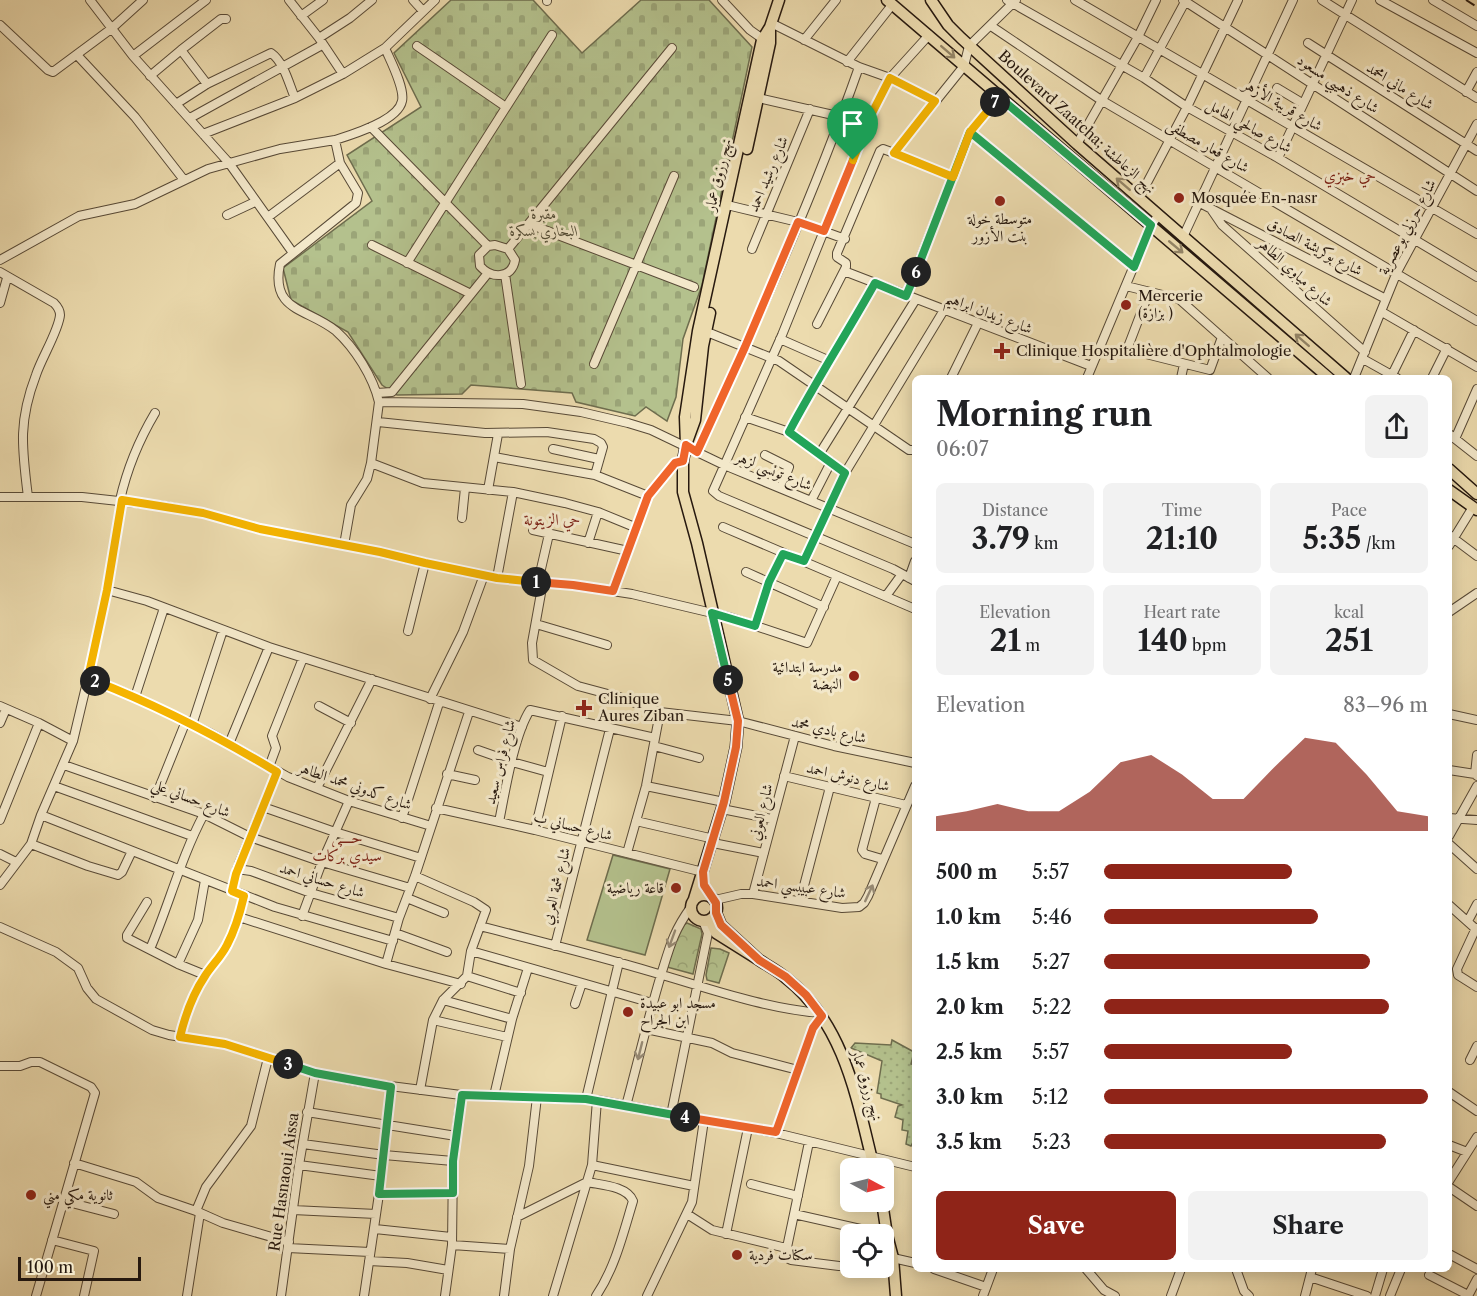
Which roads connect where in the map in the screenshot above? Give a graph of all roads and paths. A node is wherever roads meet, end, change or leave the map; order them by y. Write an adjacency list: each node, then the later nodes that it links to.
1 (90, 0): 33 (street)
2 (143, 0): 33 (street)
3 (204, 0): 51 (street)
4 (289, 0): 26 (street)
5 (323, 0): 26 (street)
6 (372, 0): 38 (street)
7 (413, 0): 24 (street)
8 (435, 0): 24 (street)
9 (723, 0): 39 (street)
10 (779, 0): 29 (main road, نهج رزوق عمار)
11 (836, 0): 37 (street)
12 (1076, 0): 36 (street, شارع قريبة الأزهر)
13 (1156, 0): 36 (street)
14 (1185, 0): 31 (street, شارع ذهيبي مسعود); 45 (street)
15 (1238, 0): 31 (street)
16 (1293, 0): 47 (street)
17 (1322, 0): 25 (street)
18 (1352, 0): 25 (street)
19 (1380, 0): 48 (street)
20 (1433, 0): 32 (street)
21 (933, 1): 42 (main road, Boulevard Zaatcha; نهج الزعاطشة)
22 (1012, 1): 30 (street); 53 (street, شارع صالحي الهامل)
23 (890, 2): 35 (main road, Boulevard Zaatcha; نهج الزعاطشة); 52 (street)
24 (423, 11): 43 (street)
25 (1345, 14): 49 (street); 66 (street)
26 (301, 15): 38 (street)
27 (226, 19): 46 (street)
28 (0, 24): 50 (street)
29 (770, 25): 37 (street); 39 (main road, نهج رزوق عمار)
30 (991, 26): 42 (street); 72 (street, شارع قعار مصطفى)
31 (1225, 26): 47 (street, شارع ذهيبي مسعود); 59 (street)
32 (1477, 26)
33 (111, 29): 50 (street); 51 (street)
34 (552, 35): 76 (street)
35 (929, 35): 54 (main road, Boulevard Zaatcha; نهج الزعاطشة, one-way to 54); 61 (street)
36 (1138, 37): 45 (street, شارع قريبة الأزهر); 53 (street)
37 (804, 40): 52 (street)
38 (321, 42): 55 (street); 58 (street)
39 (766, 42): 67 (main road, نهج رزوق عمار)
40 (1308, 44): 49 (street, شارع ماني امحمد)
41 (417, 46): 76 (street)
42 (969, 46): 54 (street); 89 (main road, Boulevard Zaatcha; نهج الزعاطشة)
43 (385, 48): 58 (street); 83 (street)
44 (672, 48): 114 (street)
45 (1161, 49): 59 (street, شارع قريبة الأزهر); 62 (street)
46 (181, 50): 60 (street); 64 (street)
47 (1267, 53): 63 (street, شارع ذهيبي مسعود); 70 (street)
48 (1477, 53)
49 (1325, 54): 63 (street); 90 (street, شارع ماني امحمد)
50 (77, 55): 100 (street)
51 (133, 56): 60 (street)
52 (847, 62): 56 (street)
53 (1121, 64): 62 (street, شارع صالحي الهامل); 72 (street)
54 (964, 66): 68 (main road, Boulevard Zaatcha; نهج الزعاطشة); 73 (street)
55 (282, 67): 64 (street); 69 (street); 80 (street)
56 (859, 67): 61 (street); 79 (street)
57 (1477, 72): 66 (street)
58 (343, 74): 69 (street)
59 (1202, 74): 70 (street, شارع قريبة الأزهر); 77 (street)
60 (150, 76): 75 (street)
61 (890, 78): 73 (street); 116 (street)
62 (1144, 78): 77 (street, شارع صالحي الهامل)
63 (1311, 83): 74 (street); 97 (street, شارع ذهيبي مسعود)
64 (207, 84): 75 (street)
65 (1277, 88): 74 (street)
66 (1466, 92): 71 (street)
67 (755, 97): 78 (street); 106 (main road, نهج رزوق عمار)
68 (999, 97): 84 (street); 115 (main road, Boulevard Zaatcha; نهج الزعاطشة)
69 (295, 99): 86 (street)
70 (1248, 99): 82 (street, شارع قريبة الأزهر); 85 (street)
71 (1477, 99)
72 (1101, 100): 88 (street, شارع قعار مصطفى); 89 (street)
73 (935, 101): 92 (street)
74 (1302, 103): 82 (street)
75 (176, 104): 80 (street)
76 (506, 107): 105 (street)
77 (1187, 107): 85 (street, شارع صالحي الهامل); 88 (street)
78 (810, 110): 79 (street); 109 (street, شارع رشيد احمد)
79 (842, 117): 113 (street)
80 (190, 118): 86 (street)
81 (1477, 124): 90 (street, شارع حرزلي بوعصرية)
82 (1292, 125): 93 (street); 108 (street, شارع قريبة الأزهر)
83 (371, 127): 87 (street); 105 (street)
84 (970, 132): 99 (street); 129 (street)
85 (1232, 132): 93 (street, شارع صالحي الهامل); 96 (street)
86 (204, 134): 94 (street)
87 (334, 140): 94 (street); 95 (street)
88 (1170, 140): 96 (street, شارع قعار مصطفى); 102 (street)
89 (1077, 144): 102 (main road, Boulevard Zaatcha; نهج الزعاطشة, one-way to 89)
90 (1467, 144): 91 (street, شارع ماني امحمد); 97 (street, شارع حرزلي بوعصرية)
91 (1477, 151)
92 (894, 153): 99 (street); 119 (street)
93 (1278, 158): 120 (street, شارع صالحي الهامل)
94 (229, 163): 100 (street); 103 (street)
95 (340, 163): 112 (street); 125 (street)
96 (1215, 166): 104 (street); 131 (street, شارع قعار مصطفى)
97 (1450, 174): 101 (street, شارع ذهيبي مسعود); 108 (street, شارع حرزلي بوعصرية)
98 (674, 176): 128 (street)
99 (953, 177): 141 (street)
100 (184, 180): 126 (street)
101 (1477, 191)
102 (1139, 198): 111 (main road, Boulevard Zaatcha; نهج الزعاطشة)
103 (255, 202): 110 (street); 112 (street)
104 (1198, 202): 107 (street, شارع بوكريشة الصادق); 118 (street)
105 (445, 203): 122 (street); 127 (street)
106 (730, 206): 109 (street); 151 (main road, نهج رزوق عمار)
107 (1211, 209): 143 (street, شارع بوكريشة الصادق); 156 (street, شارع مياوي الطاهر)
108 (1432, 209): 117 (street, شارع قريبة الأزهر); 120 (street, شارع حرزلي بوعصرية)
109 (766, 214): 113 (street); 124 (street, شارع رشيد احمد)
110 (227, 215)
111 (1159, 215): 115 (street); 118 (main road, Boulevard Zaatcha; نهج الزعاطشة)
112 (268, 217): 125 (street)
113 (798, 222): 116 (street); 154 (street)
114 (529, 224): 123 (street); 128 (street)
115 (1151, 225): 129 (street); 167 (main road, Boulevard Zaatcha; نهج الزعاطشة, one-way to 167)
116 (824, 231): 119 (street); 153 (street)
117 (1477, 234)
118 (1183, 237): 168 (main road, Boulevard Zaatcha; نهج الزعاطشة, one-way to 118)
119 (845, 239): 130 (street)
120 (1415, 239): 131 (street, شارع حرزلي بوعصرية); 135 (street, شارع صالحي الهامل)
121 (372, 245): 127 (street)
122 (488, 246): 123 (street); 132 (street)
123 (508, 249): 133 (street)
124 (752, 249)
125 (292, 253): 176 (street)
126 (0, 260)
127 (407, 262): 140 (street)
128 (636, 265): 138 (street); 159 (street)
129 (1134, 267): 137 (street)
130 (844, 271): 136 (street, شارع زيدان ابراهيم); 149 (street)
131 (1397, 272): 143 (street, شارع حرزلي بوعصرية); 147 (street, شارع قعار مصطفى)
132 (488, 273): 133 (street); 140 (street)
133 (505, 274): 173 (street)
134 (4, 275): 144 (street); 209 (street)
135 (1477, 277)
136 (875, 283): 141 (street, شارع زيدان ابراهيم); 158 (street)
137 (1126, 286): 139 (street); 161 (street)
138 (694, 287)
139 (1149, 292): 152 (street); 160 (street)
140 (471, 294): 176 (street)
141 (906, 296): 142 (street, شارع زيدان ابراهيم)
142 (916, 299): 145 (street, شارع زيدان ابراهيم); 178 (street)
143 (1386, 299): 146 (street, شارع حرزلي بوعصرية)
144 (0, 303)
145 (945, 310): 148 (street, شارع زيدان ابراهيم); 182 (street)
146 (1382, 312): 150 (street); 156 (street, شارع حرزلي بوعصرية)
147 (1477, 321)
148 (978, 323): 161 (street, شارع زيدان ابراهيم); 163 (street)
149 (817, 324)
150 (1414, 330): 155 (street); 171 (street)
151 (702, 332): 154 (street); 186 (main road); 186 (main road)
152 (1222, 337): 160 (street); 166 (street)
153 (780, 339): 157 (street); 158 (street)
154 (745, 347): 157 (street); 186 (street)
155 (1447, 348): 162 (street); 172 (street)
156 (1364, 356): 169 (street, شارع حرزلي بوعصرية); 170 (street, شارع مياوي الطاهر)
157 (772, 357): 174 (street); 180 (street)
158 (830, 361): 174 (street)
159 (594, 364)
160 (1184, 364): 165 (street)
161 (1091, 366): 164 (street)
162 (1477, 367)
163 (952, 375)
164 (1088, 375)
165 (1182, 375)
166 (1264, 375)
167 (1326, 375)
168 (1343, 375)
169 (1355, 375)
170 (1392, 375)
171 (1396, 375)
172 (1433, 375)
173 (521, 384)
174 (813, 386): 178 (street); 183 (street)
175 (1477, 389): 185 (street)
176 (377, 393): 177 (street)
177 (379, 402): 181 (street); 186 (street, شارع تونسي لزهر)
178 (846, 408): 182 (street); 189 (street)
179 (155, 413): 210 (street)
180 (745, 417): 183 (street); 197 (street)
181 (378, 422): 184 (street); 196 (street)
182 (874, 427): 188 (street); 199 (street)
183 (789, 432): 189 (street)
184 (498, 434): 192 (street); 193 (street)
185 (1452, 436): 191 (street)
186 (691, 448): 194 (main road); 197 (street, شارع تونسي لزهر)
187 (553, 449): 193 (street)
188 (912, 450)
189 (820, 453): 195 (street)
190 (765, 454): 202 (street)
191 (1477, 456)
192 (494, 457): 200 (street); 203 (street)
193 (599, 459): 200 (street)
194 (683, 461): 207 (street); 246 (main road)
195 (831, 462): 199 (street); 211 (street)
196 (371, 463): 201 (street); 225 (street)
197 (724, 465): 202 (street, شارع تونسي لزهر); 220 (street)
198 (1452, 472): 206 (main road)
199 (845, 473): 212 (street)
200 (595, 475): 207 (street)
201 (465, 488): 203 (street); 215 (street)
202 (781, 488): 211 (street, شارع تونسي لزهر)
203 (488, 490): 204 (street)
204 (513, 492): 214 (street); 234 (street)
205 (1452, 492): 213 (main road)
206 (1477, 494)
207 (648, 496): 217 (street)
208 (0, 497): 209 (street)
209 (28, 497): 210 (street)
210 (121, 500): 225 (street); 238 (street)
211 (812, 501): 212 (street, شارع تونسي لزهر)
212 (829, 509): 220 (street); 224 (street, شارع تونسي لزهر)
213 (1475, 509): 221 (street)
214 (598, 512): 217 (street); 223 (street)
215 (462, 518)
216 (723, 527): 227 (street)
217 (637, 528): 226 (street)
218 (533, 530): 219 (street)
219 (549, 534): 223 (street); 236 (street)
220 (816, 537): 229 (street); 235 (street)
221 (1452, 538)
222 (1452, 541): 228 (street)
223 (588, 543): 226 (street)
224 (912, 543)
225 (344, 545): 230 (street)
226 (628, 551): 239 (street)
227 (783, 554): 229 (street); 237 (street)
228 (1477, 556)
229 (804, 561): 233 (street)
230 (425, 563): 232 (street); 250 (street)
231 (746, 572): 237 (street)
232 (484, 575): 234 (street); 257 (street)
233 (837, 576): 241 (street); 242 (street)
234 (497, 578): 236 (street)
235 (909, 578): 241 (street)
236 (540, 582): 239 (street); 247 (street)
237 (769, 582): 242 (street); 248 (street)
238 (107, 590): 243 (street); 254 (street)
239 (613, 591): 246 (street)
240 (1477, 593): 245 (street)
241 (886, 596): 244 (street)
242 (824, 607): 248 (street)
243 (164, 608): 249 (street); 256 (street)
244 (912, 608)
245 (1452, 609)
246 (712, 613): 248 (street); 265 (main road)
247 (536, 624): 251 (street); 261 (street, شارع بادي محمد)
248 (755, 626)
249 (223, 630): 252 (street); 268 (street)
250 (408, 631)
251 (607, 645)
252 (269, 647): 253 (street); 275 (street)
253 (303, 658): 255 (street); 282 (street)
254 (88, 678): 256 (street, شارع كدوني محمد الطاهر); 273 (street)
255 (372, 679): 257 (street); 269 (street)
256 (135, 697): 268 (street, شارع كدوني محمد الطاهر)
257 (435, 701): 260 (street); 304 (street)
258 (320, 706): 269 (street)
259 (3, 707): 266 (street); 267 (street)
260 (469, 711): 270 (street); 285 (street)
261 (660, 712): 265 (street, شارع بادي محمد); 274 (street)
262 (1452, 715): 264 (street)
263 (562, 716): 270 (street, شارع فراس سعيد); 271 (street); 284 (street)
264 (1477, 720)
265 (738, 721): 272 (street, شارع بادي محمد); 299 (main road)
266 (0, 723)
267 (39, 723): 273 (street); 308 (street)
268 (189, 723): 275 (street, شارع كدوني محمد الطاهر); 295 (street)
269 (351, 723): 293 (street)
270 (522, 727): 279 (street, شارع فراس سعيد)
271 (610, 729): 274 (street); 318 (street, شارع شمة العربي)
272 (795, 736): 280 (street, شارع بادي محمد); 287 (street, شارع العوني)
273 (73, 741): 281 (street)
274 (654, 742): 278 (street); 290 (street)
275 (229, 744): 282 (street, شارع كدوني محمد الطاهر)
276 (478, 750): 279 (street)
277 (1477, 754): 286 (street)
278 (699, 758)
279 (512, 762): 284 (street); 311 (street, شارع فراس سعيد)
280 (912, 762)
281 (64, 765): 289 (street); 295 (street, شارع حساني علي)
282 (273, 769): 293 (street, شارع كدوني محمد الطاهر); 300 (street)
283 (1452, 771): 286 (street)
284 (548, 772): 313 (street)
285 (447, 774): 288 (street); 301 (street)
286 (1476, 775)
287 (784, 776): 292 (street, شارع دنوش احمد); 306 (street, شارع العوني)
288 (476, 780)
289 (54, 786): 303 (street); 316 (street)
290 (646, 786): 299 (street); 310 (street)
291 (1477, 786): 307 (street)
292 (830, 787): 296 (street, شارع دنوش احمد); 344 (street)
293 (317, 788): 297 (street, شارع كدوني محمد الطاهر)
294 (912, 792): 298 (street, شارع عبيبسي احمد)
295 (155, 798): 302 (street, شارع حساني علي)
296 (876, 798): 298 (street, شارع دنوش احمد); 327 (street)
297 (349, 801): 304 (street, شارع كدوني محمد الطاهر); 315 (street)
298 (906, 805): 327 (street, شارع عبيبسي احمد)
299 (723, 806): 306 (street); 319 (main road)
300 (263, 807): 315 (street); 317 (street)
301 (436, 808): 311 (street, شارع حساني ب); 312 (street)
302 (204, 814): 316 (street); 317 (street, شارع حساني علي)
303 (40, 815): 320 (street); 322 (street)
304 (402, 818): 312 (street, شارع كدوني محمد الطاهر)
305 (1452, 818): 307 (street)
306 (772, 819): 324 (street, شارع العوني)
307 (1459, 819): 309 (street); 314 (street)
308 (0, 820)
309 (1477, 820)
310 (636, 821): 319 (street); 323 (street)
311 (500, 822): 313 (street, شارع حساني ب)
312 (431, 826): 326 (street)
313 (535, 830): 318 (street, شارع حساني ب)
314 (1452, 831)
315 (335, 832): 326 (street); 329 (street)
316 (192, 836): 332 (street)
317 (250, 837): 329 (street, شارع حساني علي); 330 (street)
318 (581, 841): 323 (street, شارع حساني ب); 359 (street, شارع شمة العربي)
319 (713, 841): 324 (street); 333 (main road)
320 (31, 844): 322 (street); 328 (street)
321 (1452, 847): 331 (street)
322 (132, 851): 332 (street)
323 (627, 853): 333 (street, شارع حساني ب)
324 (764, 853): 340 (street, شارع العوني)
325 (0, 854): 328 (street)
326 (421, 858): 334 (street)
327 (882, 860): 344 (street, شارع عبيبسي احمد, one-way to 327)
328 (16, 862): 336 (street)
329 (322, 862): 337 (street, شارع حساني علي); 339 (street)
330 (237, 869): 338 (street); 339 (street, شارع حساني احمد)
331 (1477, 869)
332 (180, 871): 335 (street); 360 (street)
333 (703, 872): 343 (main road); 346 (main road)
334 (415, 876): 337 (street); 355 (street)
335 (205, 880): 338 (street); 364 (street)
336 (0, 885)
337 (410, 888): 342 (street)
338 (232, 891): 341 (street)
339 (311, 893): 350 (street); 352 (street, شارع حساني احمد)
340 (753, 894): 343 (street, شارع عبيبسي احمد); 344 (street, شارع عبيبسي احمد)
341 (244, 896): 350 (street); 351 (street)
342 (407, 898): 349 (street); 352 (street)
343 (712, 898): 346 (main road); 353 (main road)
344 (800, 901)
345 (147, 902): 360 (street)
346 (692, 903): 353 (main road); 368 (street, one-way to 368)
347 (1477, 904): 354 (street)
348 (1452, 908): 354 (street)
349 (444, 914)
350 (302, 916): 358 (street)
351 (239, 917): 365 (street); 367 (street)
352 (399, 918): 358 (street)
353 (710, 918): 371 (street); 378 (main road, نهج رزوق عمار)
354 (1468, 921): 357 (street)
355 (480, 926): 359 (street); 361 (street)
356 (0, 927): 382 (street)
357 (1476, 929): 372 (street)
358 (394, 937): 362 (street); 365 (street)
359 (555, 946): 363 (street)
360 (150, 949): 364 (street)
361 (471, 951): 366 (street); 369 (street)
362 (447, 952)
363 (619, 962): 368 (street); 373 (street)
364 (178, 964): 367 (street)
365 (386, 964): 369 (street)
366 (528, 968): 370 (street); 374 (street)
367 (205, 975): 382 (street)
368 (661, 975): 371 (street); 376 (street)
369 (464, 980): 374 (street); 375 (street)
370 (582, 983): 373 (street); 377 (street)
371 (697, 986): 378 (street); 384 (street)
372 (1477, 987)
373 (612, 991): 376 (street); 397 (street)
374 (521, 993): 379 (street)
375 (443, 1000): 379 (street); 380 (street)
376 (652, 1003): 381 (street)
377 (575, 1004)
378 (821, 1015): 389 (street); 413 (main road, نهج رزوق عمار)
379 (512, 1019): 383 (street)
380 (433, 1020): 383 (street); 392 (street)
381 (646, 1029): 384 (street); 399 (street, one-way to 399)
382 (180, 1037): 386 (street)
383 (507, 1037): 395 (street)
384 (686, 1038): 389 (street); 402 (street)
385 (1477, 1046): 387 (street)
386 (268, 1058): 390 (street); 433 (street)
387 (1470, 1060)
388 (0, 1066): 417 (street)
389 (798, 1070): 406 (street)
390 (315, 1073): 391 (street); 401 (street, Rue Hasnaoui Aissa)
391 (391, 1087): 392 (street); 404 (street)
392 (420, 1090): 394 (street)
393 (1452, 1094): 400 (street)
394 (462, 1095): 395 (street); 407 (street)
395 (494, 1096): 396 (street)
396 (537, 1097): 397 (street); 438 (street)
397 (586, 1099): 398 (street)
398 (597, 1100): 399 (street); 418 (street)
399 (626, 1106): 402 (street)
400 (1477, 1111)
401 (307, 1112): 404 (street); 410 (street, Rue Hasnaoui Aissa)
402 (671, 1115): 403 (street)
403 (704, 1120): 405 (street); 425 (street)
404 (388, 1124): 407 (street); 414 (street)
405 (748, 1128): 406 (street); 441 (street)
406 (776, 1132): 409 (street)
407 (456, 1136): 416 (street)
408 (1477, 1137): 412 (street)
409 (809, 1142): 413 (street); 429 (street)
410 (303, 1144): 414 (street); 419 (street, Rue Hasnaoui Aissa)
411 (1452, 1145): 412 (street)
412 (1467, 1152): 422 (street)
413 (870, 1154): 415 (main road, نهج رزوق عمار); 420 (street)
414 (384, 1155): 416 (street); 421 (street)
415 (871, 1158)
416 (453, 1161): 427 (street)
417 (74, 1163): 430 (street); 433 (street)
418 (592, 1164): 423 (street); 425 (street)
419 (299, 1165): 421 (street); 432 (street, Rue Hasnaoui Aissa)
420 (912, 1166)
421 (381, 1176): 428 (street)
422 (1452, 1176)
423 (587, 1182): 438 (street); 475 (street); 476 (street)
424 (751, 1184): 429 (street)
425 (694, 1186): 436 (street)
426 (1452, 1189): 431 (street)
427 (453, 1193): 428 (street); 443 (street)
428 (379, 1194): 435 (street)
429 (798, 1196): 437 (street)
430 (64, 1200): 434 (street); 442 (street)
431 (1477, 1206)
432 (292, 1210): 435 (street); 444 (street, Rue Hasnaoui Aissa)
433 (198, 1212): 444 (street); 470 (street)
434 (114, 1214)
435 (376, 1214): 440 (street)
436 (687, 1214): 441 (street); 477 (street)
437 (794, 1214): 439 (street); 445 (street)
438 (517, 1217): 446 (street)
439 (840, 1224)
440 (375, 1229): 443 (street); 448 (street)
441 (726, 1234): 445 (street)
442 (52, 1240): 468 (street); 469 (street)
443 (452, 1241): 446 (street); 453 (street)
444 (289, 1245): 448 (street); 471 (street, Rue Hasnaoui Aissa)
445 (786, 1248): 451 (street)
446 (510, 1249): 474 (street)
447 (1452, 1256): 452 (street)
448 (369, 1257): 453 (street); 472 (street)
449 (894, 1258): 450 (street)
450 (912, 1262)
451 (839, 1266)
452 (1477, 1269)
453 (448, 1270): 473 (street)
454 (894, 1271): 478 (main road)
455 (941, 1272): 465 (street)
456 (992, 1272): 465 (street)
457 (1088, 1272): 466 (street)
458 (1180, 1272): 480 (street)
459 (1237, 1272): 481 (street)
460 (1382, 1272): 484 (street)
461 (1400, 1272): 485 (street)
462 (1311, 1273): 482 (street); 483 (street)
463 (1430, 1275): 467 (street)
464 (1477, 1279): 467 (street)
465 (984, 1292)
466 (1102, 1293): 479 (street)
467 (1468, 1295)
468 (36, 1296)
469 (84, 1296)
470 (187, 1296)
471 (281, 1296)
472 (364, 1296)
473 (445, 1296)
474 (504, 1296)
475 (553, 1296)
476 (596, 1296)
477 (647, 1296)
478 (896, 1296)
479 (1115, 1296)
480 (1171, 1296)
481 (1249, 1296)
482 (1305, 1296)
483 (1367, 1296)
484 (1376, 1296)
485 (1390, 1296)

